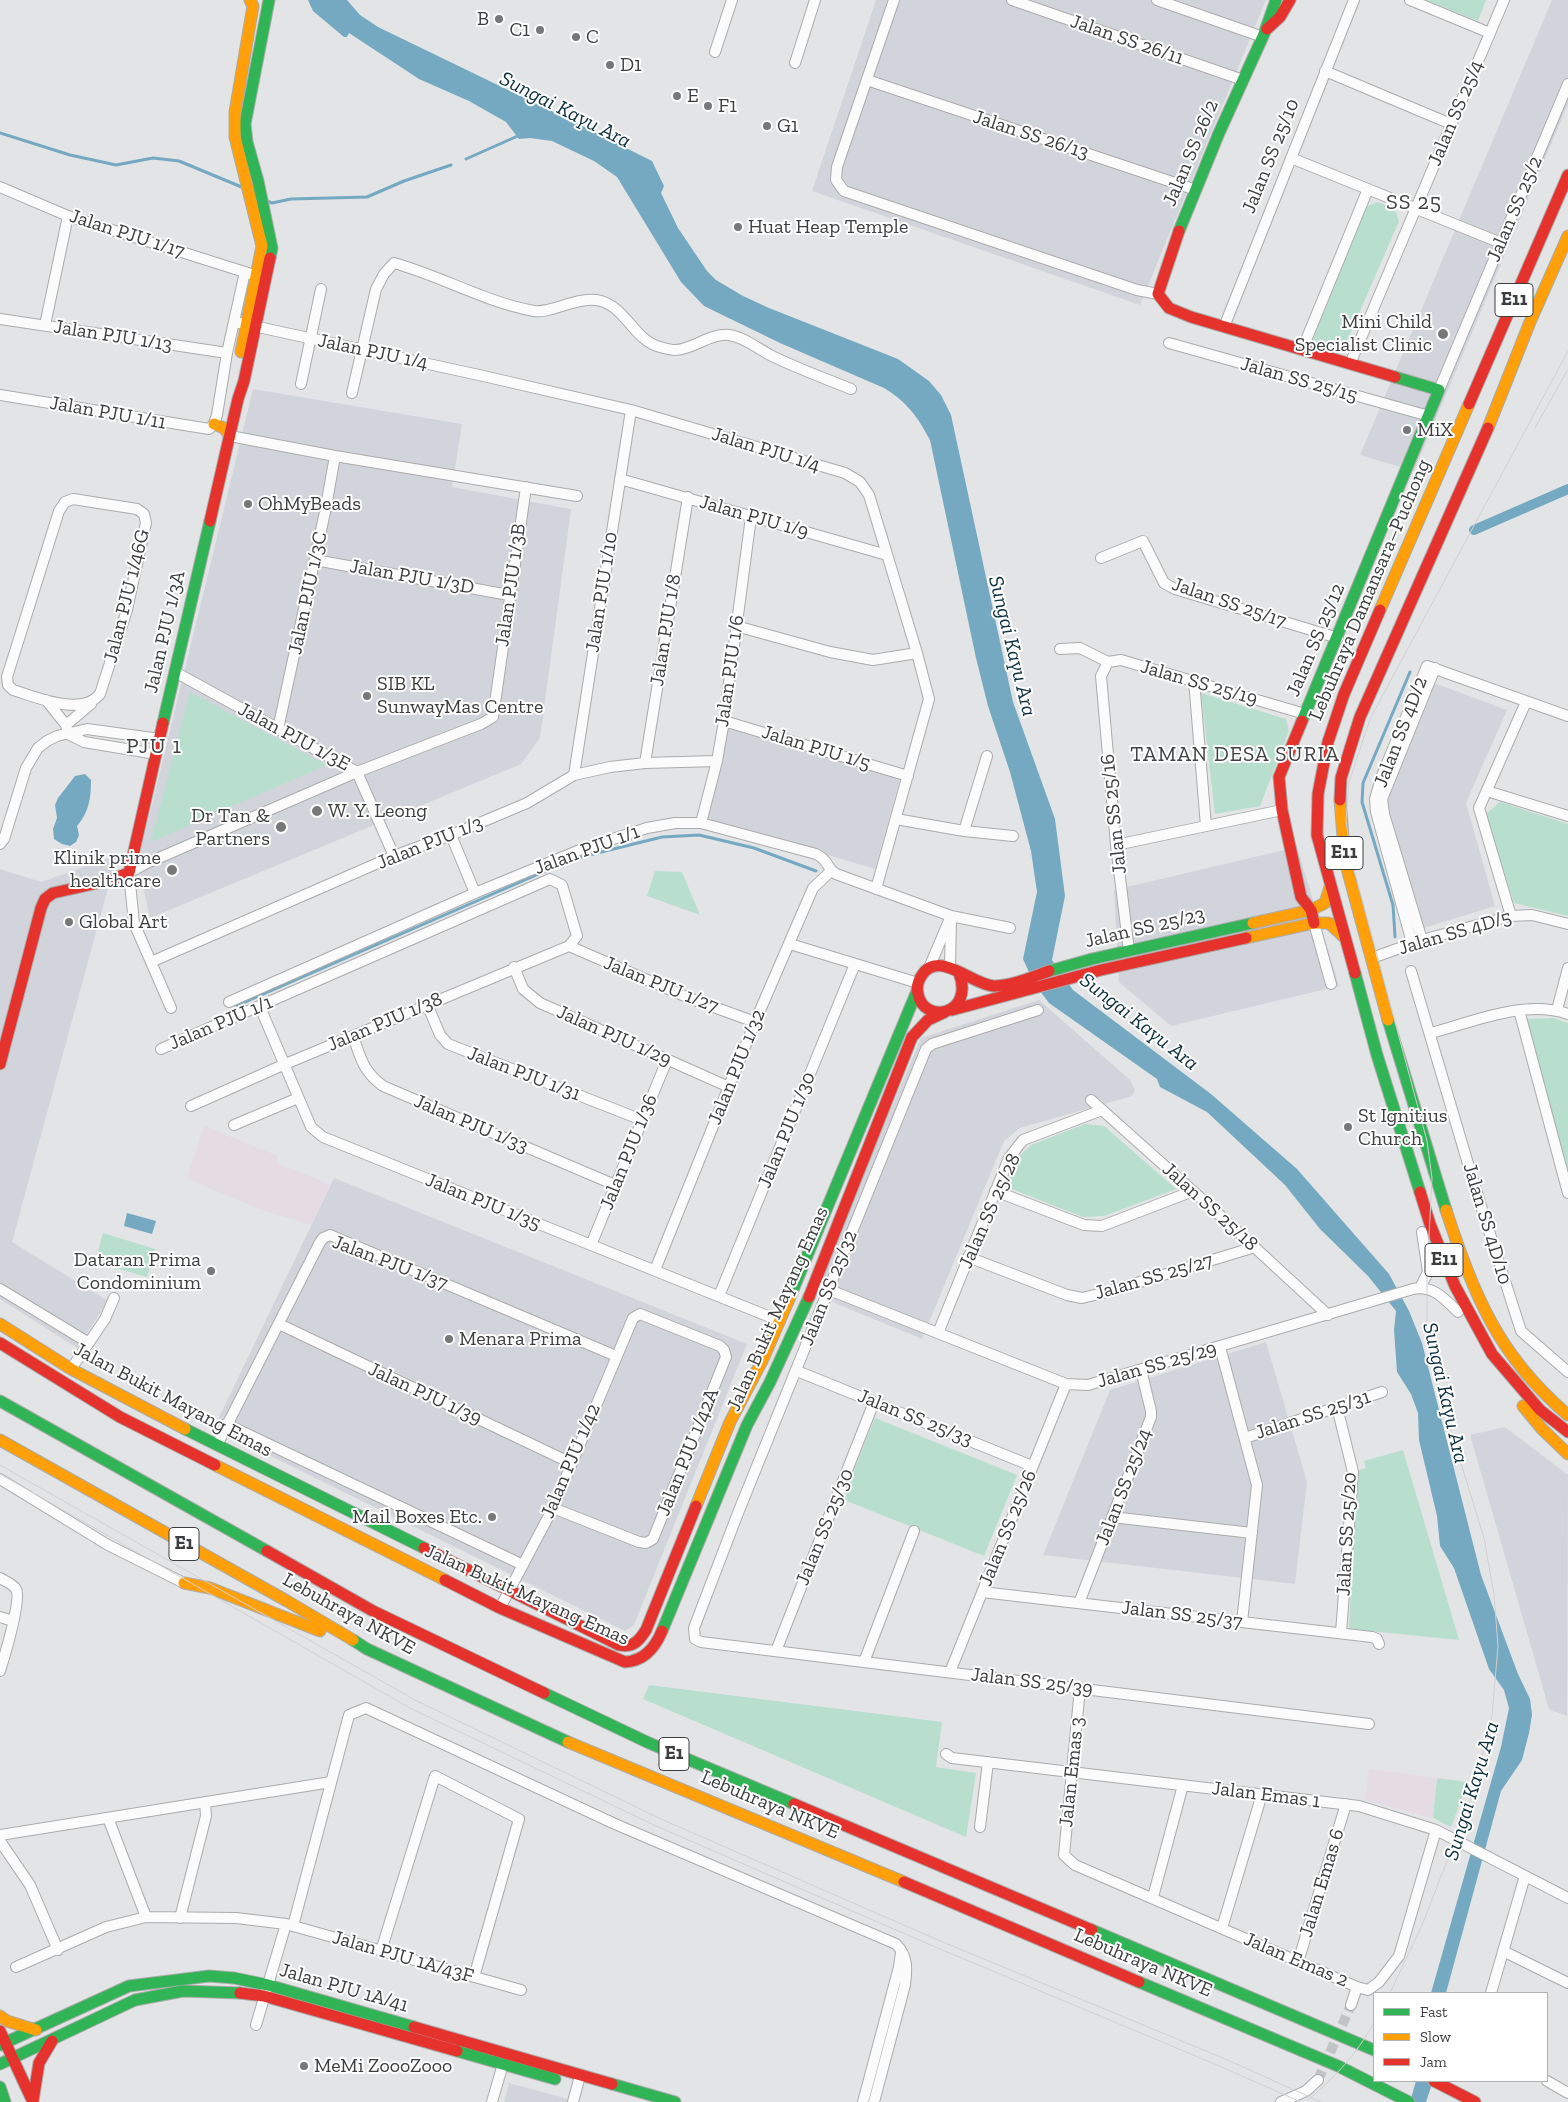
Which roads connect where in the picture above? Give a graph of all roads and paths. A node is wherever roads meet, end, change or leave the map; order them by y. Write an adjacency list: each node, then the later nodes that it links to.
1 (250, 0): 20 (main road)
2 (269, 0): 22 (main road)
3 (732, 0): 15 (street)
4 (815, 0): 16 (street)
5 (894, 0): 18 (street)
6 (1012, 0): 19 (street, Jalan SS 26/11)
7 (1157, 0): 13 (street)
8 (1276, 0): 13 (main road, Jalan SS 26/2)
9 (1290, 0): 13 (main road, Jalan SS 26/2)
10 (1354, 0): 17 (street, Jalan SS 25/10)
11 (1410, 0): 14 (street)
12 (1504, 0): 14 (street, Jalan SS 25/4)
13 (1265, 33): 19 (main road, Jalan SS 26/2)
14 (1490, 33): 23 (street, Jalan SS 25/4)
15 (715, 52)
16 (795, 63)
17 (1325, 71): 23 (street); 24 (street, Jalan SS 25/10)
18 (867, 80): 28 (street, Jalan SS 26/13); 36 (street)
19 (1243, 80): 28 (main road, Jalan SS 26/2)
20 (240, 84): 22 (main road); 31 (main road)
21 (1568, 84): 33 (street, Jalan SS 25/2)
22 (252, 87): 31 (main road)
23 (1451, 124): 29 (street, Jalan SS 25/4)
24 (1291, 158): 27 (street); 40 (street, Jalan SS 25/10)
25 (1568, 175): 103 (main road, Lebuhraya Damansara–Puchong / E11)
26 (0, 189): 30 (street, Jalan PJU 1/17)
27 (1368, 189): 29 (street); 44 (street)
28 (1196, 190): 36 (main road, Jalan SS 26/2)
29 (1416, 208): 33 (street); 46 (street, Jalan SS 25/4)
30 (68, 216): 34 (street, Jalan PJU 1/17); 38 (street)
31 (262, 228): 34 (main road); 39 (main road)
32 (1568, 236): 118 (main road, Lebuhraya Damansara–Puchong / E11)
33 (1501, 243): 49 (street, Jalan SS 25/2)
34 (251, 274): 39 (main road)
35 (321, 289): 41 (street)
36 (1158, 294): 40 (main road)
37 (0, 319): 38 (street, Jalan PJU 1/13)
38 (45, 325): 45 (street, Jalan PJU 1/13)
39 (245, 325): 41 (street, Jalan PJU 1/4); 45 (street); 55 (main road, Jalan PJU 1/3A)
40 (1224, 327): 44 (main road)
41 (311, 338): 43 (street, Jalan PJU 1/4); 47 (street)
42 (1169, 343): 53 (street, Jalan SS 25/15)
43 (362, 349): 48 (street); 50 (street); 52 (street, Jalan PJU 1/4)
44 (1302, 350): 46 (main road)
45 (226, 353): 54 (street)
46 (1350, 364): 49 (main road)
47 (301, 384)
48 (851, 389)
49 (1439, 390): 53 (main road, Jalan SS 25/12)
50 (352, 393)
51 (0, 395): 54 (street, Jalan PJU 1/11)
52 (631, 410): 57 (street, Jalan PJU 1/10); 62 (street, Jalan PJU 1/4)
53 (1429, 416): 67 (main road, Jalan SS 25/12)
54 (214, 424): 55 (main road)
55 (230, 436): 56 (street); 71 (main road, Jalan PJU 1/3A)
56 (335, 456): 58 (street); 64 (street, Jalan PJU 1/3C)
57 (620, 479): 60 (street, Jalan PJU 1/9); 87 (street, Jalan PJU 1/10)
58 (526, 487): 59 (street); 65 (street, Jalan PJU 1/3B)
59 (577, 496)
60 (688, 497): 61 (street, Jalan PJU 1/9); 85 (street, Jalan PJU 1/8)
61 (751, 517): 62 (street, Jalan PJU 1/9); 66 (street, Jalan PJU 1/6)
62 (887, 555): 69 (street, Jalan PJU 1/4)
63 (1101, 558): 67 (street, Jalan SS 25/17)
64 (315, 560): 65 (street, Jalan PJU 1/3D); 80 (street, Jalan PJU 1/3C)
65 (510, 595): 86 (street, Jalan PJU 1/3B)
66 (736, 626): 69 (street); 78 (street, Jalan PJU 1/6)
67 (1338, 638): 76 (main road, Jalan SS 25/12)
68 (1060, 649): 70 (street)
69 (917, 653): 88 (street, Jalan PJU 1/4)
70 (1108, 662): 72 (street, Jalan SS 25/19); 99 (street, Jalan SS 25/16)
71 (175, 672): 80 (street, Jalan PJU 1/3E); 81 (main road, Jalan PJU 1/3A)
72 (1194, 680): 76 (street, Jalan SS 25/19); 94 (street)
73 (46, 699): 74 (street, Jalan PJU 1/46G); 74 (street, Jalan PJU 1/46G); 79 (street)
74 (93, 701): 79 (street)
75 (1526, 702): 77 (street); 89 (street); 114 (street)
76 (1305, 714): 90 (main road, Jalan SS 25/12)
77 (1568, 716)
78 (724, 721): 84 (street, Jalan PJU 1/6); 88 (street, Jalan PJU 1/5)
79 (67, 729): 81 (street); 82 (street); 98 (street)
80 (278, 729): 86 (street, Jalan PJU 1/3E)
81 (160, 739): 82 (main road, Jalan PJU 1/3A)
82 (156, 754): 102 (main road, Jalan PJU 1/3A)
83 (987, 756): 95 (street)
84 (717, 761): 85 (street, Jalan PJU 1/3); 93 (street, Jalan PJU 1/6)
85 (645, 763): 87 (street, Jalan PJU 1/3)
86 (357, 772): 100 (street, Jalan PJU 1/3E); 102 (street)
87 (574, 775): 96 (street, Jalan PJU 1/3)
88 (908, 776): 92 (street, Jalan PJU 1/4)
89 (1488, 791): 91 (street); 108 (street)
90 (1282, 810): 94 (street); 106 (main road, Jalan SS 25/12)
91 (1568, 816)
92 (896, 819): 95 (street); 104 (street, Jalan PJU 1/4)
93 (701, 823): 101 (street, Jalan PJU 1/1); 105 (street, Jalan PJU 1/1)
94 (1206, 826): 99 (street)
95 (964, 831): 97 (street)
96 (451, 835): 100 (street, Jalan PJU 1/3); 105 (street)
97 (1014, 836)
98 (0, 844)
99 (1116, 845): 117 (street, Jalan SS 25/16)
100 (394, 856): 119 (street, Jalan PJU 1/3)
101 (831, 871): 104 (street, Jalan PJU 1/1); 115 (street, Jalan PJU 1/32)
102 (128, 873): 119 (street); 145 (main road)
103 (1330, 887): 106 (main road); 113 (main road, Lebuhraya Damansara–Puchong / E11)
104 (876, 889): 107 (street, Jalan PJU 1/1)
105 (475, 893): 130 (street, Jalan PJU 1/1)
106 (1311, 910): 109 (main road, Jalan SS 25/12); 117 (main road, Jalan SS 25/23)
107 (951, 916): 111 (street, Jalan PJU 1/1); 123 (street); 125 (street)
108 (1511, 916): 110 (street, Jalan SS 4D/5); 114 (street, Jalan SS 4D/5)
109 (1314, 923): 113 (main road, Jalan SS 25/23); 121 (main road, Jalan SS 25/23); 127 (street)
110 (1568, 924)
111 (1010, 928)
112 (577, 936): 116 (street, Jalan PJU 1/38); 132 (street, Jalan PJU 1/1)
113 (1344, 936): 143 (main road, Lebuhraya Damansara–Puchong / E11)
114 (1417, 942): 118 (street, Jalan SS 4D/5)
115 (790, 944): 120 (street); 139 (street, Jalan PJU 1/32)
116 (569, 946): 122 (street, Jalan PJU 1/38); 139 (street, Jalan PJU 1/27)
117 (1129, 951): 121 (main road); 129 (main road, Jalan SS 25/23)
118 (1372, 958): 179 (main road, Lebuhraya Damansara–Puchong / E11)
119 (151, 962): 133 (street)
120 (855, 964): 128 (street); 167 (street, Jalan PJU 1/30)
121 (1119, 966): 129 (main road, Jalan SS 25/23)
122 (514, 968): 131 (street, Jalan PJU 1/38); 144 (street, Jalan PJU 1/29)
123 (929, 968): 125 (main road); 128 (main road)
124 (1568, 968): 136 (street)
125 (955, 970): 129 (main road, Jalan SS 25/23); 137 (main road)
126 (1411, 971): 140 (street, Jalan SS 4D/10)
127 (1332, 984)
128 (917, 987): 137 (main road); 172 (main road, Jalan Bukit Mayang Emas)
129 (1012, 988): 137 (main road, Jalan SS 25/23)
130 (229, 1002)
131 (427, 1004): 141 (street, Jalan PJU 1/38); 152 (street, Jalan PJU 1/31)
132 (260, 1007): 142 (street, Jalan PJU 1/1); 146 (street, Jalan PJU 1/35)
133 (171, 1008)
134 (1038, 1010): 165 (street, Jalan SS 25/32)
135 (1519, 1010): 136 (street); 140 (street); 157 (street)
136 (1557, 1010): 138 (street)
137 (948, 1011): 163 (main road, Jalan Bukit Mayang Emas)
138 (1568, 1014)
139 (755, 1022): 147 (street, Jalan PJU 1/32)
140 (1431, 1034): 185 (street, Jalan SS 4D/10)
141 (353, 1036): 146 (street, Jalan PJU 1/38); 154 (street, Jalan PJU 1/33)
142 (161, 1049)
143 (1377, 1055): 158 (main road); 195 (main road, Lebuhraya Damansara–Puchong / E11)
144 (667, 1060): 147 (street, Jalan PJU 1/29); 152 (street, Jalan PJU 1/36)
145 (0, 1064)
146 (283, 1065): 148 (street, Jalan PJU 1/35); 150 (street, Jalan PJU 1/38)
147 (729, 1087): 162 (street, Jalan PJU 1/32)
148 (298, 1098): 153 (street); 159 (street, Jalan PJU 1/35)
149 (1091, 1100): 151 (street, Jalan SS 25/18)
150 (191, 1106)
151 (1102, 1110): 155 (street, Jalan SS 25/18); 156 (street, Jalan SS 25/28)
152 (642, 1120): 154 (street, Jalan PJU 1/36)
153 (234, 1124)
154 (615, 1185): 159 (street, Jalan PJU 1/36)
155 (1193, 1190): 156 (street); 160 (street, Jalan SS 25/18)
156 (995, 1191): 161 (street, Jalan SS 25/28)
157 (1568, 1193)
158 (1422, 1232): 166 (street); 169 (main road)
159 (591, 1245): 162 (street, Jalan PJU 1/35)
160 (1255, 1247): 161 (street, Jalan SS 25/27); 171 (street, Jalan SS 25/18)
161 (968, 1257): 175 (street, Jalan SS 25/28)
162 (655, 1270): 167 (street, Jalan PJU 1/35)
163 (815, 1284): 165 (street, Jalan SS 25/29); 214 (main road, Jalan Bukit Mayang Emas)
164 (0, 1289): 176 (street)
165 (828, 1289): 175 (street, Jalan SS 25/29); 184 (street, Jalan SS 25/32)
166 (1416, 1289): 169 (street); 171 (street, Jalan SS 25/29)
167 (719, 1296): 172 (street, Jalan PJU 1/35)
168 (114, 1298): 176 (street)
169 (1458, 1312): 199 (main road)
170 (640, 1314): 180 (street, Jalan PJU 1/42); 204 (street, Jalan PJU 1/42A)
171 (1328, 1315): 178 (street, Jalan SS 25/29)
172 (780, 1321): 211 (main road, Jalan Bukit Mayang Emas)
173 (0, 1324): 182 (main road, Jalan Bukit Mayang Emas)
174 (279, 1324): 180 (street, Jalan PJU 1/37); 194 (street, Jalan PJU 1/37); 200 (street, Jalan PJU 1/39)
175 (938, 1333): 186 (street, Jalan SS 25/29)
176 (89, 1342): 182 (street)
177 (0, 1343): 181 (main road, Jalan Bukit Mayang Emas)
178 (1220, 1346): 183 (street, Jalan SS 25/29); 196 (street)
179 (1510, 1354): 188 (main road); 192 (main road, Lebuhraya Damansara–Puchong / E11)
180 (616, 1356): 200 (street, Jalan PJU 1/42)
181 (40, 1367): 182 (main road); 193 (main road, Jalan Bukit Mayang Emas)
182 (71, 1369): 193 (main road); 198 (main road, Jalan Bukit Mayang Emas)
183 (1141, 1370): 186 (street, Jalan SS 25/29); 205 (street, Jalan SS 25/24)
184 (797, 1371): 190 (street, Jalan SS 25/33); 219 (street, Jalan SS 25/32)
185 (1568, 1372)
186 (1066, 1384): 201 (street, Jalan SS 25/26)
187 (1382, 1392): 191 (street, Jalan SS 25/31)
188 (1568, 1400)
189 (0, 1401): 268 (main road, Lebuhraya NKVE / E1)
190 (874, 1402): 201 (street, Jalan SS 25/33); 222 (street, Jalan SS 25/30)
191 (1337, 1407): 196 (street, Jalan SS 25/31); 218 (street, Jalan SS 25/20)
192 (1568, 1415)
193 (120, 1417): 202 (main road, Jalan Bukit Mayang Emas)
194 (226, 1424): 198 (street, Jalan PJU 1/37); 208 (street)
195 (1568, 1432)
196 (1245, 1438): 207 (street)
197 (0, 1440): 221 (main road, Lebuhraya NKVE / E1)
198 (217, 1445): 202 (main road); 211 (main road, Jalan Bukit Mayang Emas)
199 (1568, 1454)
200 (571, 1463): 204 (street, Jalan PJU 1/42)
201 (1032, 1466): 212 (street, Jalan SS 25/26)
202 (232, 1473): 214 (main road, Jalan Bukit Mayang Emas)
203 (0, 1479): 210 (street)
204 (553, 1508): 208 (street, Jalan PJU 1/42)
205 (1112, 1517): 207 (street); 213 (street, Jalan SS 25/24)
206 (914, 1531): 223 (street)
207 (1252, 1533): 217 (street)
208 (523, 1565): 211 (street, Jalan PJU 1/42)
209 (0, 1578): 216 (street)
210 (184, 1583): 221 (main road)
211 (509, 1591): 214 (street, Jalan PJU 1/42)
212 (982, 1592): 213 (street, Jalan SS 25/37); 225 (street, Jalan SS 25/26)
213 (1079, 1603): 217 (street, Jalan SS 25/37)
214 (500, 1608)
215 (0, 1617): 216 (street)
216 (13, 1621): 224 (street)
217 (1242, 1622): 218 (street, Jalan SS 25/37)
218 (1341, 1633): 220 (street, Jalan SS 25/37)
219 (695, 1639): 222 (street, Jalan SS 25/39)
220 (1379, 1644)
221 (367, 1649): 288 (main road, Lebuhraya NKVE / E1)
222 (776, 1651): 223 (street, Jalan SS 25/39)
223 (864, 1662): 225 (street, Jalan SS 25/39)
224 (0, 1671)
225 (950, 1672): 226 (street, Jalan SS 25/39)
226 (1080, 1688): 227 (street, Jalan SS 25/39); 230 (street, Jalan Emas 3)
227 (1369, 1724)
228 (946, 1754): 229 (street, Jalan Emas 1)
229 (988, 1762): 230 (street, Jalan Emas 1); 237 (street)
230 (1072, 1772): 232 (street, Jalan Emas 1); 241 (street, Jalan Emas 3)
231 (331, 1782): 234 (street); 247 (street); 250 (street)
232 (1183, 1785): 233 (street, Jalan Emas 1); 243 (street)
233 (1262, 1794): 235 (street, Jalan Emas 1); 248 (street)
234 (205, 1802): 236 (street); 246 (street)
235 (1346, 1804): 238 (street, Jalan Emas 1); 253 (street, Jalan Emas 6)
236 (108, 1818): 239 (street); 245 (street)
237 (980, 1827)
238 (1436, 1830): 242 (street, Jalan Emas 1); 257 (street, Jalan Emas 2)
239 (0, 1835)
240 (0, 1841): 249 (street)
241 (1064, 1855): 243 (street, Jalan Emas 2)
242 (1525, 1876): 244 (street, Jalan Emas 1); 252 (street)
243 (1153, 1897): 248 (street, Jalan Emas 2)
244 (1568, 1898)
245 (146, 1917): 246 (street, Jalan PJU 1A/43F); 249 (street, Jalan PJU 1A/43F)
246 (180, 1918): 247 (street, Jalan PJU 1A/43F)
247 (289, 1925): 251 (street, Jalan PJU 1A/43F); 259 (street)
248 (1222, 1928): 253 (street, Jalan Emas 2)
249 (58, 1950): 254 (street, Jalan PJU 1A/43F)
250 (901, 1950): 285 (street); 286 (street)
251 (381, 1951): 255 (street, Jalan PJU 1A/43F); 255 (street)
252 (1503, 1951): 256 (street); 260 (street)
253 (1298, 1962): 257 (street, Jalan Emas 2)
254 (16, 1967)
255 (474, 1977): 258 (street, Jalan PJU 1A/43F)
256 (1568, 1983)
257 (1357, 1987): 261 (street)
258 (521, 1990)
259 (266, 1991): 263 (street); 264 (main road, Jalan PJU 1A/41); 266 (main road, Jalan PJU 1A/41); 271 (main road, Jalan PJU 1A/41); 273 (main road, Jalan PJU 1A/41)
260 (1491, 1992)
261 (1351, 2006)
262 (0, 2016): 264 (main road)
263 (256, 2025)
264 (36, 2030): 267 (main road, Jalan PJU 1A/41)
265 (0, 2031): 267 (main road)
266 (52, 2041): 269 (main road, Jalan PJU 1A/41); 280 (main road)
267 (3, 2043): 269 (main road)
268 (1373, 2050)
269 (12, 2057): 270 (main road, Jalan PJU 1A/41); 280 (main road)
270 (0, 2064)
271 (503, 2064): 273 (main road, Jalan PJU 1A/41); 281 (street)
272 (1318, 2080): 287 (street)
273 (579, 2081): 282 (street); 283 (main road, Jalan PJU 1A/41); 284 (main road, Jalan PJU 1A/41)
274 (1436, 2082): 278 (main road)
275 (1548, 2082): 277 (street)
276 (0, 2087): 279 (main road)
277 (1568, 2094)
278 (1473, 2101)
279 (5, 2102)
280 (33, 2102)
281 (492, 2102)
282 (573, 2102)
283 (639, 2102)
284 (675, 2102)
285 (863, 2102)
286 (874, 2102)
287 (1281, 2102)
288 (1409, 2102)

